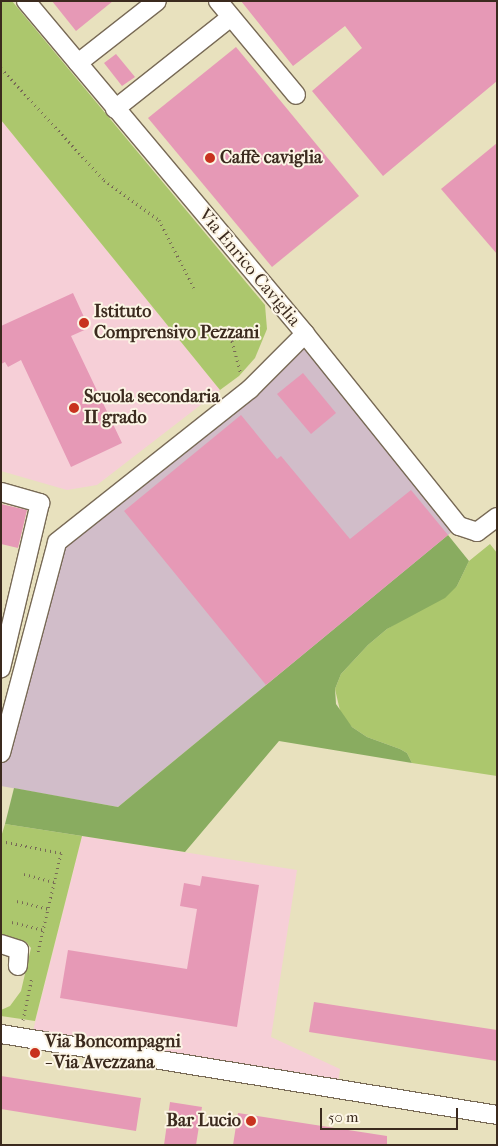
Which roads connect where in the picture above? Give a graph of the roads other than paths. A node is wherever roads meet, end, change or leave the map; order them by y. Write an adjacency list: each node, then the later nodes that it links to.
1 (26, 1): 5 (street, Via Enrico Caviglia)
2 (157, 1): 5 (street)
3 (218, 1): 4 (street)
4 (231, 17): 6 (street); 7 (street)
5 (78, 63): 7 (street, Via Enrico Caviglia)
6 (296, 95)
7 (115, 109): 8 (street, Via Enrico Caviglia)
8 (305, 334): 10 (street, Via Enrico Caviglia); 12 (street)
9 (1, 492): 11 (street)
10 (497, 517)
11 (1, 668)
12 (2, 751)
13 (1, 944): 14 (street)
14 (26, 966)
15 (1, 1034): 16 (street)
16 (497, 1115)

